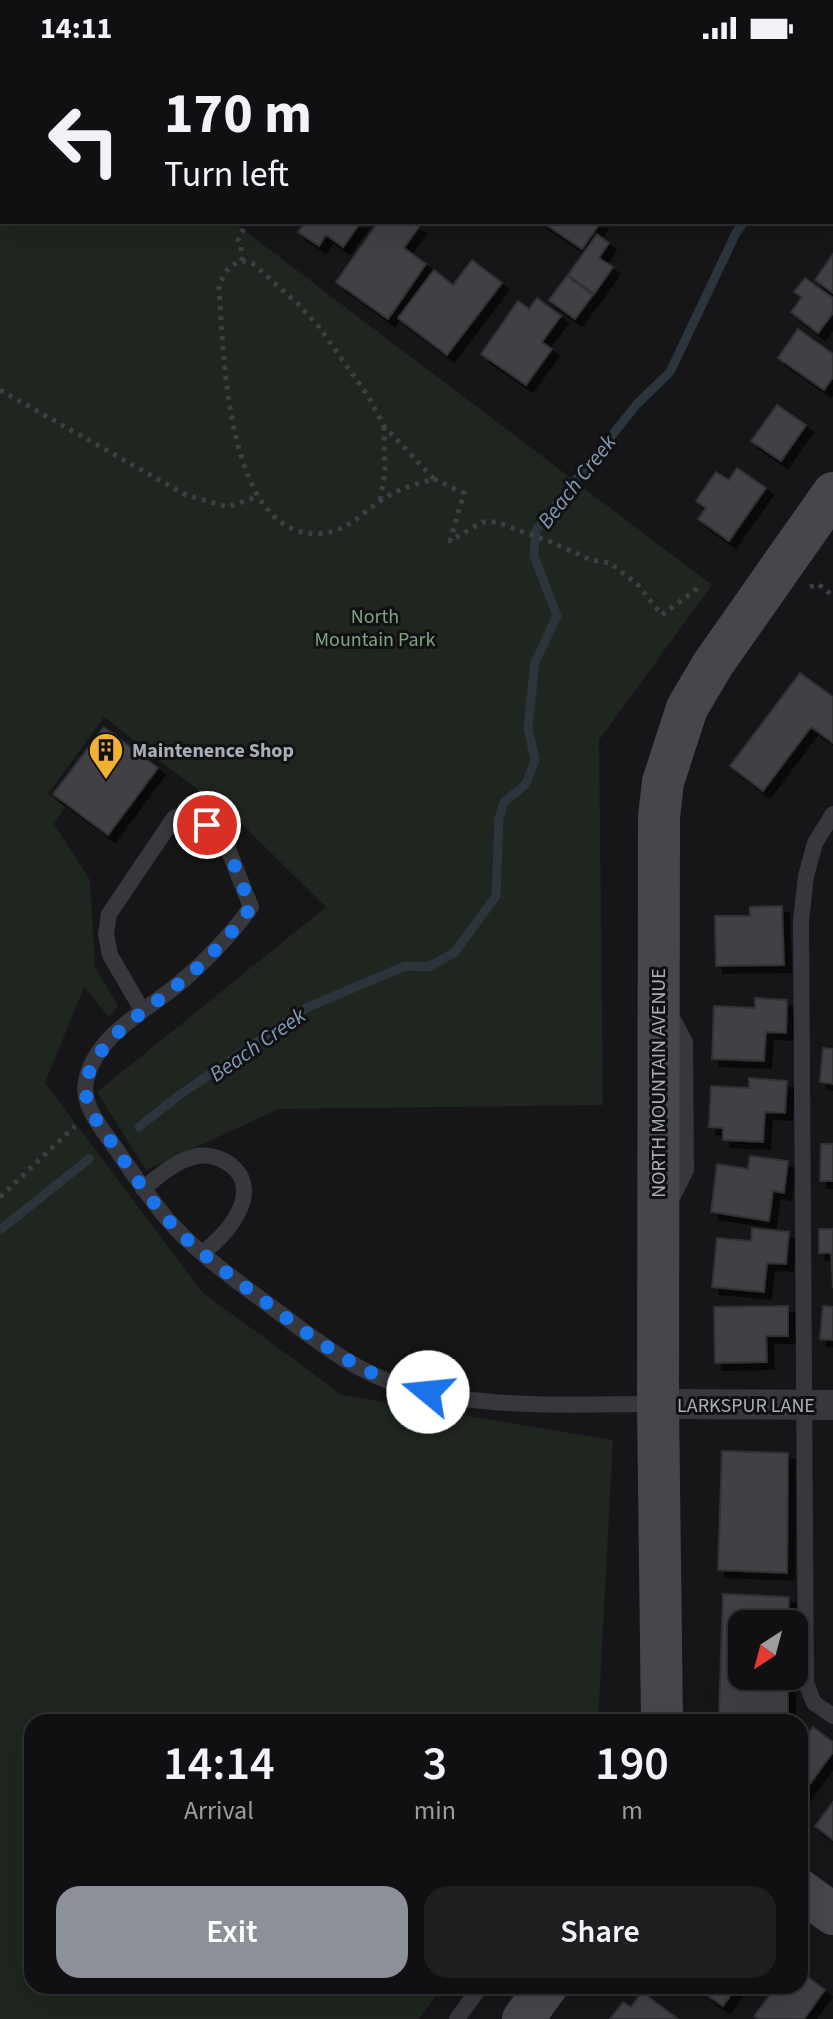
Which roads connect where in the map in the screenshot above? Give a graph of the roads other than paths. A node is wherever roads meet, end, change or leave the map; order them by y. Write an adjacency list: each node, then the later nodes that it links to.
1 (833, 493): 6 (street, NORTH MOUNTAIN AVENUE)
2 (833, 814): 7 (lane)
3 (142, 1010): 3 (lane); 4 (lane)
4 (143, 1189): 5 (lane); 5 (lane)
5 (202, 1253): 6 (lane)
6 (658, 1404): 7 (street, LARKSPUR LANE); 8 (street, NORTH MOUNTAIN AVENUE)
7 (819, 1405): 9 (lane)
8 (662, 1714)
9 (833, 1716)
10 (808, 1896): 11 (street)
11 (833, 1914)
12 (475, 1994): 14 (lane)
13 (541, 1994): 15 (street)
14 (457, 2019)
15 (523, 2019)

